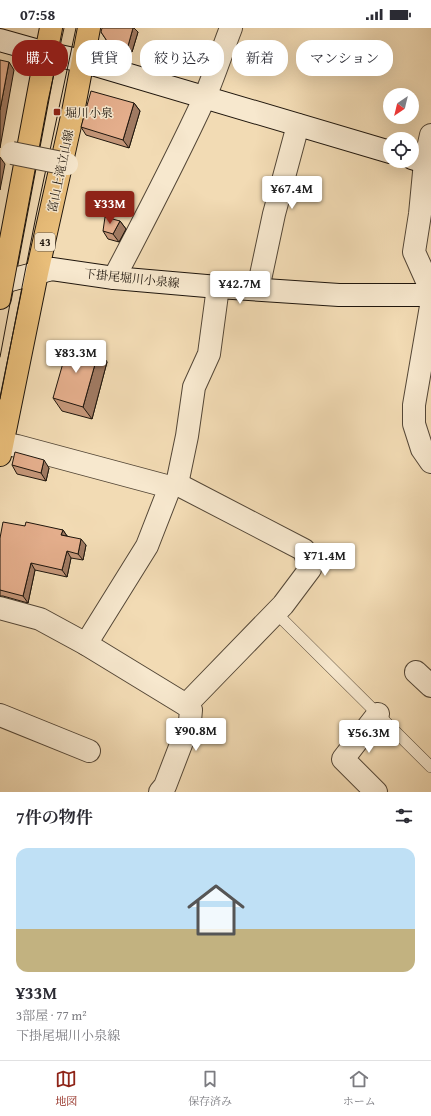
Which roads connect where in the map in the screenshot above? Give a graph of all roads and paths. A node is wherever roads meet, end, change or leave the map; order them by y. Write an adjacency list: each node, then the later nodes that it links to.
1 (52, 28): 5 (main road)
2 (89, 28): 6 (main road, 富山上滝立山線 / 43)
3 (231, 28): 11 (street)
4 (0, 40): 7 (street)
5 (49, 40)
6 (86, 40)
7 (12, 43)
8 (42, 76): 20 (main road)
9 (79, 76): 18 (main road, 富山上滝立山線 / 43)
10 (132, 76): 11 (street)
11 (204, 97): 12 (street); 19 (street)
12 (298, 125): 14 (street); 22 (street)
13 (431, 135): 16 (street)
14 (383, 150)
15 (12, 152): 17 (street, bridge)
16 (423, 162): 23 (street)
17 (67, 164)
18 (38, 273): 19 (street, 下掛尾堀川小泉線); 20 (street, 下掛尾堀川小泉線); 26 (main road, 富山上滝立山線 / 43)
19 (114, 278): 21 (street, 下掛尾堀川小泉線)
20 (1, 287)
21 (218, 287): 22 (street, 下掛尾堀川小泉線); 28 (street)
22 (258, 289): 24 (street, 下掛尾堀川小泉線)
23 (431, 290)
24 (431, 295)
25 (431, 306): 27 (street)
26 (1, 449): 28 (street)
27 (431, 462)
28 (174, 486): 30 (street); 31 (street)
29 (0, 608): 31 (street)
30 (276, 613): 32 (street); 34 (lane)
31 (86, 644): 32 (street)
32 (186, 705): 37 (street)
33 (0, 714): 35 (street)
34 (378, 714): 36 (lane); 38 (street)
35 (89, 751)
36 (431, 767)
37 (166, 790)
38 (376, 792)

